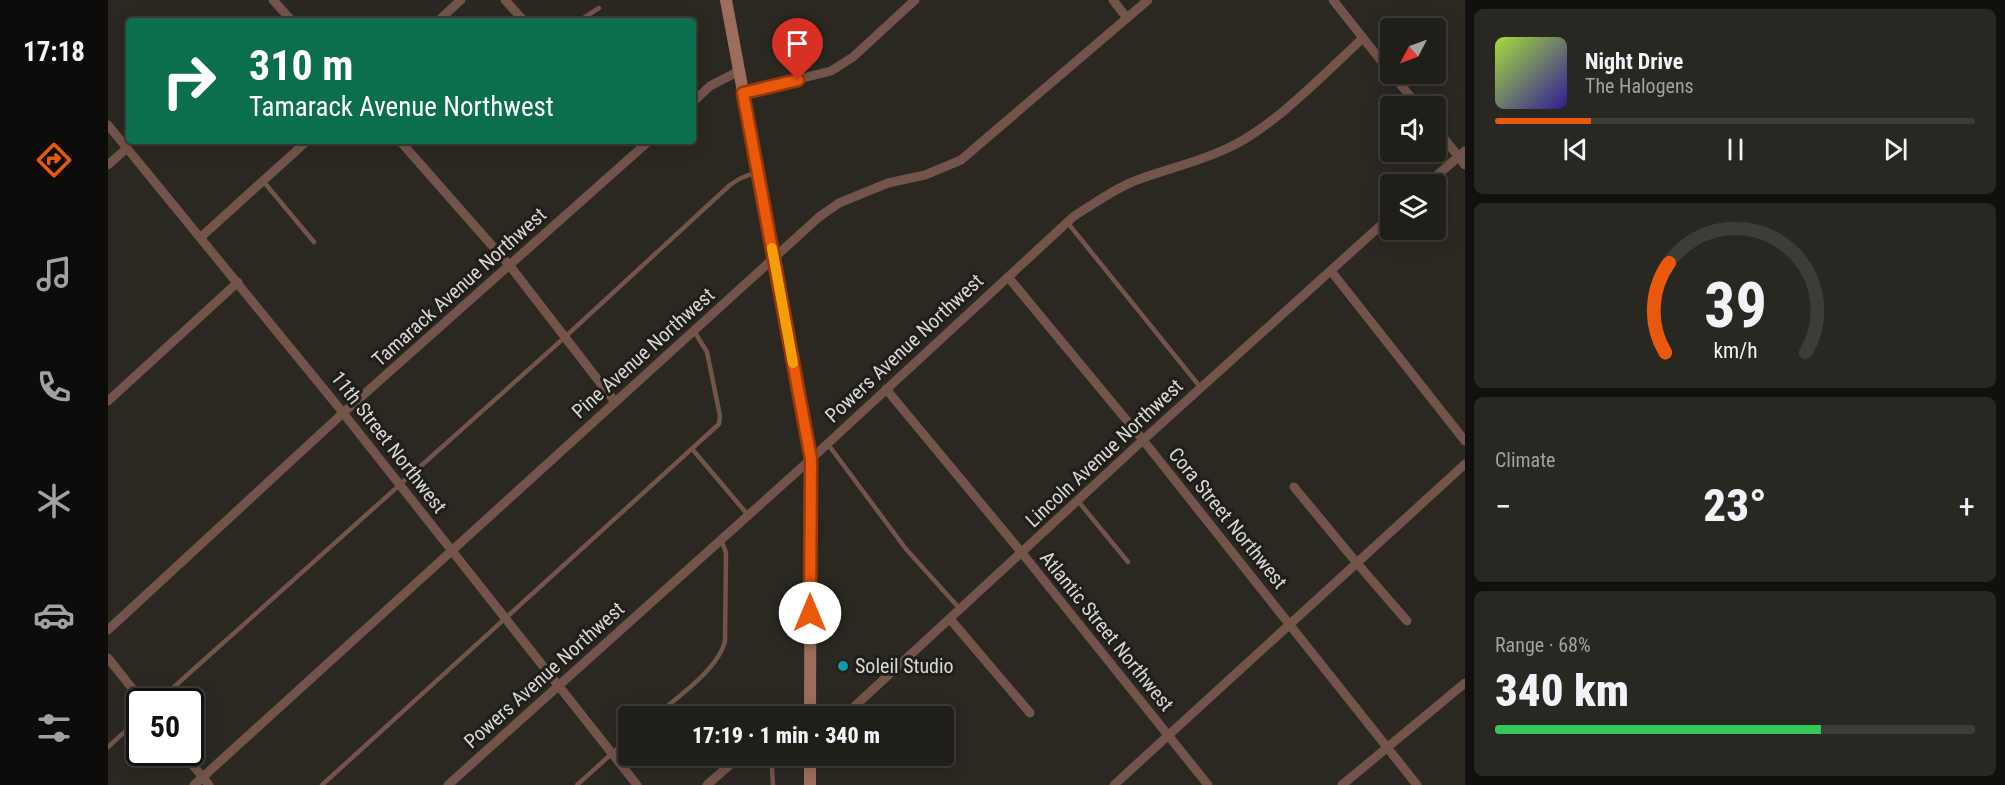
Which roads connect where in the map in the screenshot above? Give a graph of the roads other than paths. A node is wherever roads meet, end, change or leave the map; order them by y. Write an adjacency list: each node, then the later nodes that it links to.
1 (273, 0): 10 (street)
2 (461, 0): 11 (street)
3 (505, 0): 12 (street)
4 (726, 0): 17 (main road)
5 (915, 0): 19 (street)
6 (1113, 0): 14 (street)
7 (1148, 0): 14 (street, Pine Avenue Northwest)
8 (1333, 0): 15 (street)
9 (599, 8): 13 (lane)
10 (289, 18)
11 (441, 18)
12 (521, 18)
13 (584, 18)
14 (1127, 18): 40 (street, Pine Avenue Northwest)
15 (1363, 38): 16 (street); 36 (street, Powers Avenue Northwest)
16 (1380, 59)
17 (739, 71): 19 (main road); 21 (street)
18 (1400, 84): 20 (street)
19 (743, 93): 33 (main road)
20 (1410, 96)
21 (696, 99)
22 (108, 125): 28 (street, 11th Street Northwest)
23 (1446, 138): 30 (street)
24 (304, 144): 35 (street)
25 (403, 144): 41 (street)
26 (635, 144): 29 (street)
27 (646, 144): 29 (street, Tamarack Avenue Northwest)
28 (127, 148): 31 (street); 38 (street, 11th Street Northwest)
29 (640, 149): 41 (street, Tamarack Avenue Northwest)
30 (1462, 154): 32 (street); 34 (street)
31 (108, 165)
32 (1465, 165)
33 (758, 171): 40 (main road); 46 (lane)
34 (1439, 174)
35 (263, 181): 38 (street); 39 (lane)
36 (1067, 222): 43 (street, Powers Avenue Northwest); 47 (lane)
37 (1380, 227): 42 (street, Lincoln Avenue Northwest)
38 (201, 237): 44 (street, 11th Street Northwest)
39 (314, 242)
40 (774, 258): 45 (street, Pine Avenue Northwest); 56 (main road)
41 (510, 266): 46 (street); 51 (street, Tamarack Avenue Northwest)
42 (1331, 271): 47 (street, Lincoln Avenue Northwest); 53 (street)
43 (1008, 277): 48 (street, Powers Avenue Northwest); 52 (street, Cora Street Northwest)
44 (238, 282): 49 (street); 51 (street, 11th Street Northwest)
45 (694, 330): 50 (street, Pine Avenue Northwest); 55 (lane)
46 (565, 337): 50 (street); 58 (lane)
47 (1201, 388): 52 (street, Lincoln Avenue Northwest)
48 (886, 389): 54 (street, Powers Avenue Northwest); 64 (street, Atlantic Street Northwest)
49 (108, 401)
50 (615, 402): 63 (street, Pine Avenue Northwest)
51 (343, 413): 58 (street, 11th Street Northwest); 72 (street, Tamarack Avenue Northwest)
52 (1143, 440): 60 (street, Lincoln Avenue Northwest); 71 (street, Cora Street Northwest)
53 (1465, 441)
54 (827, 443): 56 (street, Powers Avenue Northwest); 67 (lane)
55 (693, 450): 61 (lane); 69 (lane)
56 (811, 459): 61 (street, Powers Avenue Northwest); 79 (main road)
57 (1465, 464): 66 (street)
58 (399, 484): 63 (street, 11th Street Northwest); 77 (lane)
59 (1294, 487): 66 (street)
60 (1078, 501): 64 (street, Lincoln Avenue Northwest); 65 (lane)
61 (748, 515): 62 (street, Powers Avenue Northwest)
62 (721, 539): 75 (street, Powers Avenue Northwest); 78 (lane)
63 (452, 552): 69 (street, 11th Street Northwest); 92 (street, Pine Avenue Northwest)
64 (1022, 553): 67 (street, Lincoln Avenue Northwest); 83 (street, Atlantic Street Northwest)
65 (1128, 562)
66 (1356, 562): 70 (street); 71 (street)
67 (960, 609): 68 (street, Lincoln Avenue Northwest)
68 (950, 618): 80 (street, Lincoln Avenue Northwest); 81 (street)
69 (506, 619): 75 (street, 11th Street Northwest); 94 (lane)
70 (1407, 621)
71 (1290, 624): 83 (street); 85 (street, Cora Street Northwest)
72 (108, 630)
73 (108, 658): 76 (street)
74 (1465, 683): 85 (street)
75 (560, 685): 87 (street, 11th Street Northwest); 95 (street, Powers Avenue Northwest)
76 (132, 688)
77 (173, 688)
78 (667, 706)
79 (810, 706)
80 (855, 706)
81 (1030, 713)
82 (126, 731): 84 (lane)
83 (1168, 735): 101 (street); 102 (street, Atlantic Street Northwest)
84 (108, 747)
85 (1387, 747): 103 (street); 104 (street, Cora Street Northwest)
86 (618, 748): 87 (lane)
87 (613, 753): 96 (lane); 97 (street, 11th Street Northwest)
88 (194, 766): 92 (street)
89 (729, 766): 98 (street)
90 (773, 766): 99 (lane)
91 (810, 766): 100 (main road)
92 (206, 781): 93 (street, Pine Avenue Northwest)
93 (194, 785)
94 (322, 785)
95 (448, 785)
96 (578, 785)
97 (637, 785)
98 (707, 785)
99 (773, 785)
100 (810, 785)
101 (1114, 785)
102 (1208, 785)
103 (1342, 785)
104 (1417, 785)

